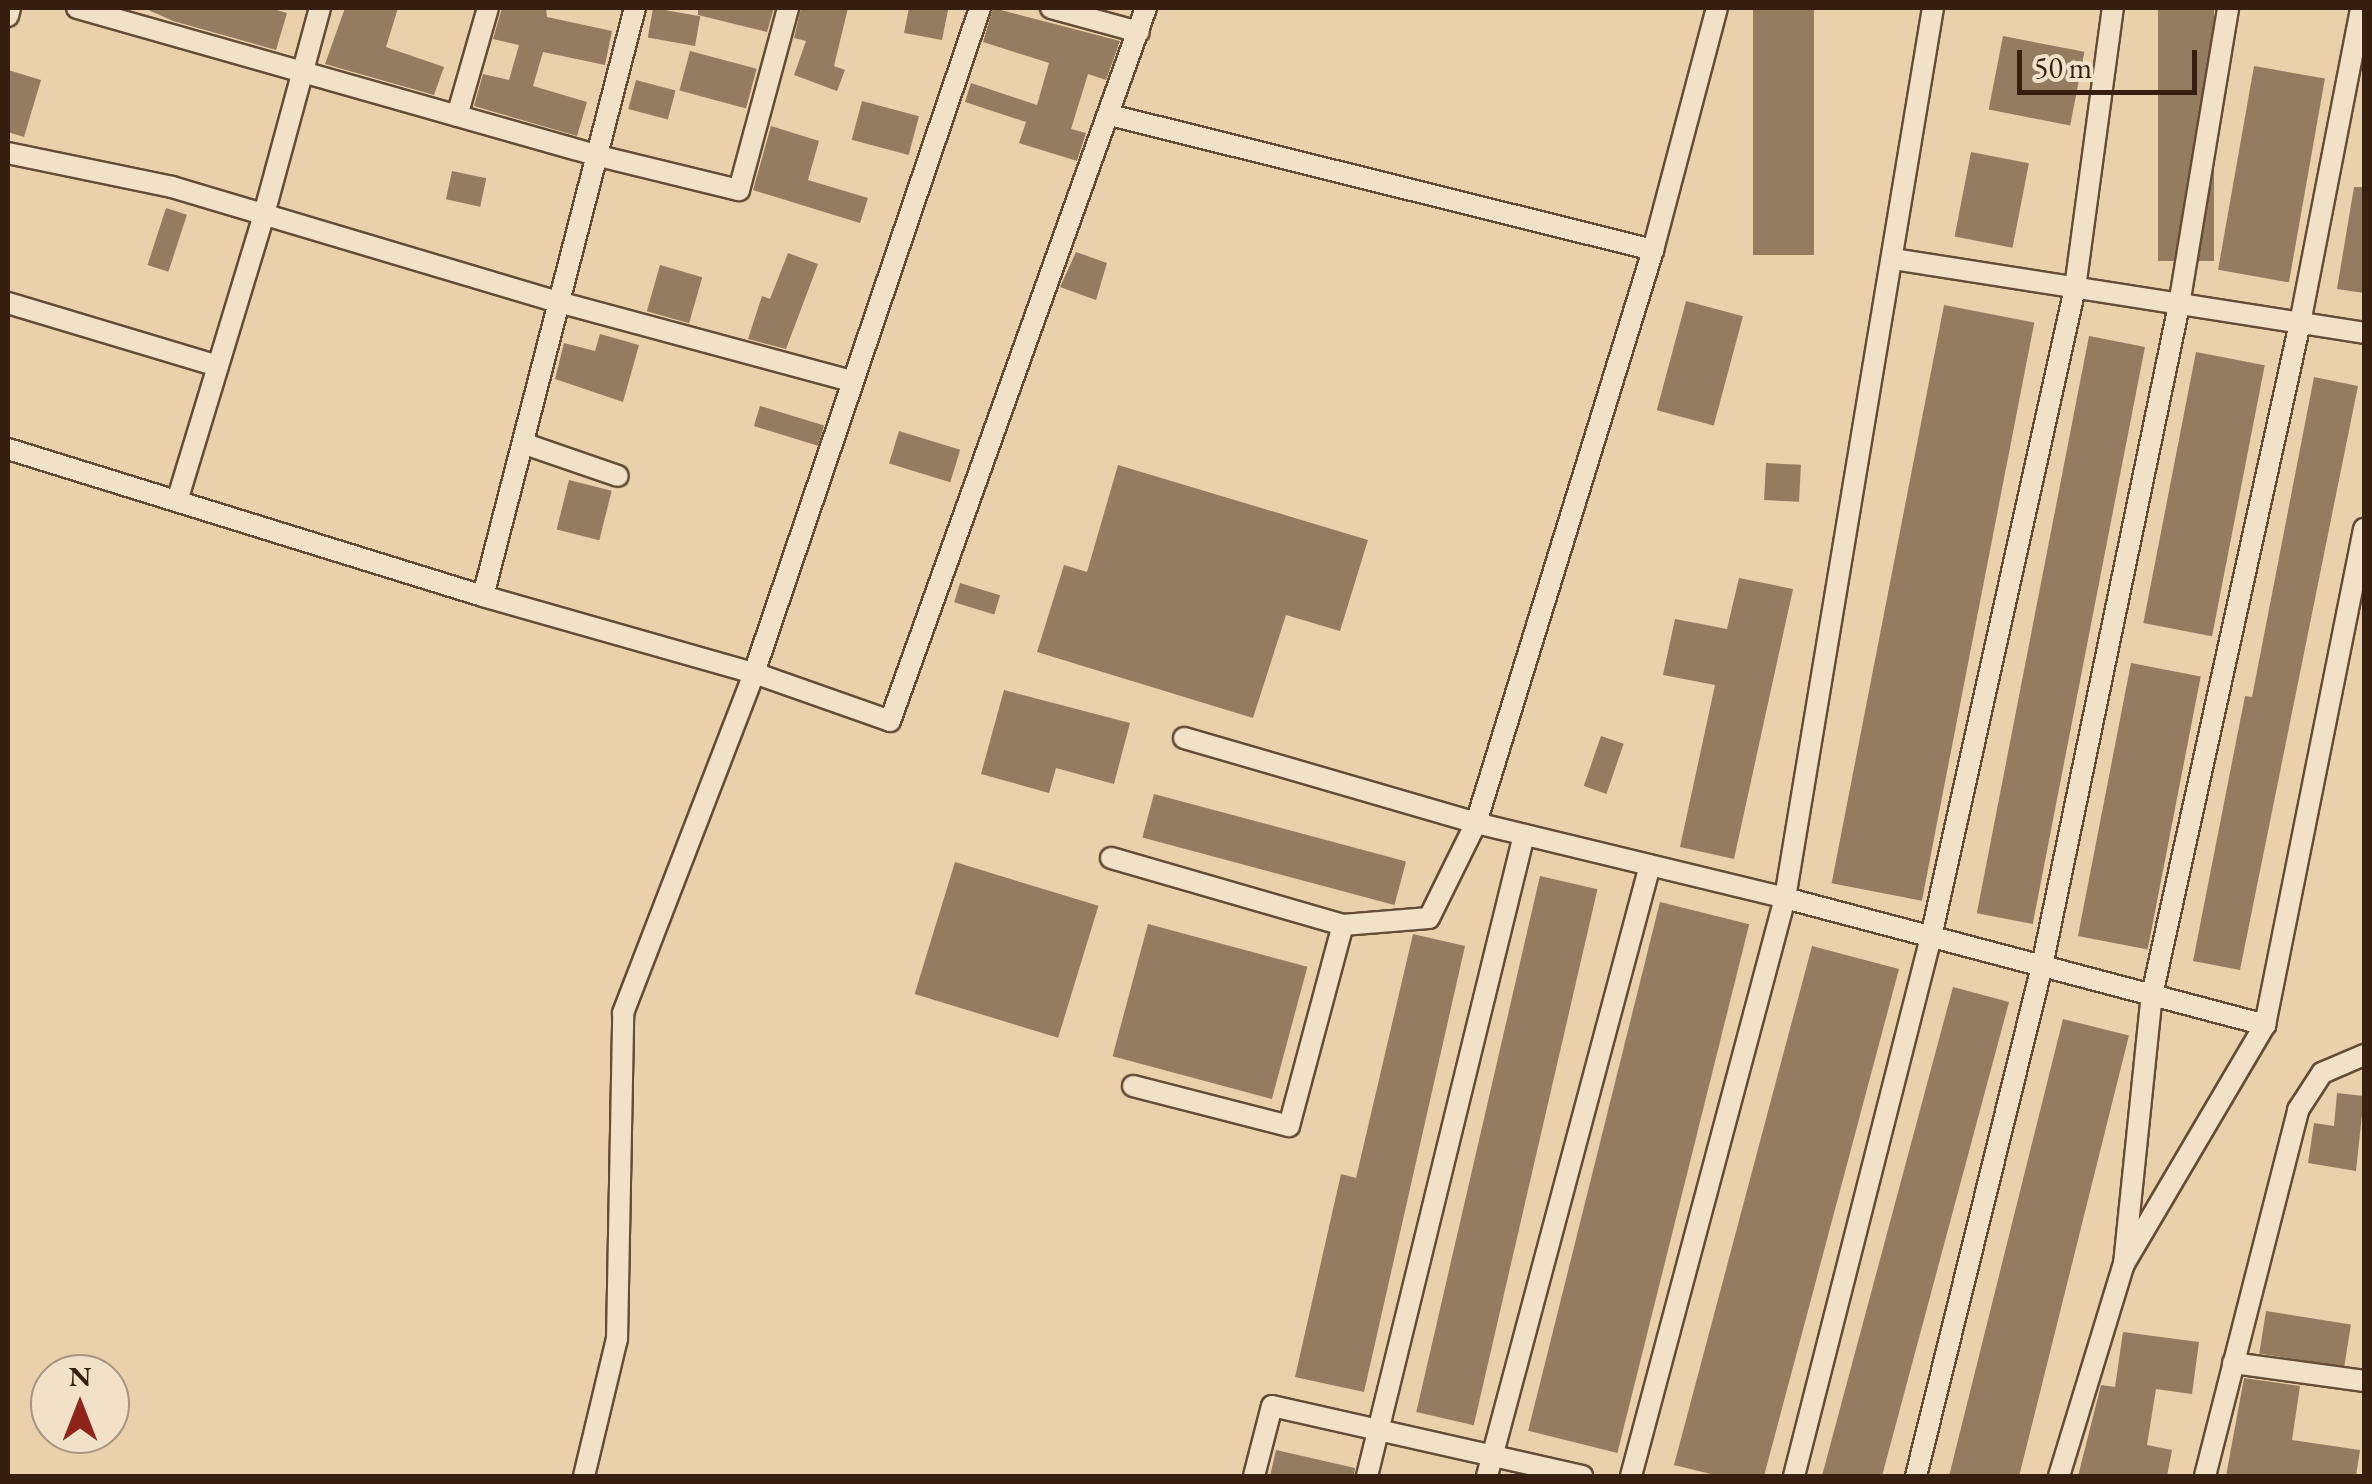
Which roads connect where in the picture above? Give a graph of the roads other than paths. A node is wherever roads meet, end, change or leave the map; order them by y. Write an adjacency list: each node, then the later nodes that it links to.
1 (10, 8): 16 (street)
2 (77, 8): 17 (street)
3 (160, 8): 17 (street)
4 (320, 8): 19 (street)
5 (488, 8): 21 (street)
6 (635, 8): 23 (street)
7 (788, 8): 23 (street)
8 (980, 8): 34 (street)
9 (1052, 8): 18 (street)
10 (1146, 8): 18 (street)
11 (1717, 8): 25 (street)
12 (1933, 8): 26 (street)
13 (2112, 8): 27 (street)
14 (2228, 8): 30 (street)
15 (2361, 8): 31 (street)
16 (8, 16)
17 (154, 30): 19 (street)
18 (1139, 32): 20 (street)
19 (302, 72): 21 (street); 24 (street)
20 (1110, 114): 25 (street); 41 (street)
21 (457, 116): 23 (street)
22 (8, 153): 24 (street)
23 (599, 156): 28 (street)
24 (264, 214): 28 (street); 33 (street)
25 (1653, 250): 43 (street)
26 (1892, 260): 27 (street); 47 (street)
27 (2075, 288): 30 (street); 49 (street)
28 (562, 302): 34 (street); 35 (street)
29 (8, 304): 33 (street)
30 (2180, 304): 31 (street); 50 (street)
31 (2300, 323): 32 (street); 51 (street)
32 (2364, 334)
33 (218, 366): 38 (street)
34 (852, 381): 41 (street)
35 (525, 444): 37 (street); 40 (street)
36 (8, 449): 38 (street)
37 (618, 476)
38 (177, 501): 40 (street)
39 (2364, 528): 52 (street)
40 (483, 596): 41 (street)
41 (754, 673): 60 (street)
42 (1184, 738): 43 (street)
43 (1476, 823): 44 (street); 48 (street)
44 (1524, 835): 46 (street); 58 (street)
45 (1112, 858): 48 (street)
46 (1650, 866): 47 (street); 59 (street)
47 (1786, 898): 49 (street); 64 (street)
48 (1343, 925): 54 (street)
49 (1932, 937): 50 (street); 65 (street)
50 (2042, 966): 51 (street); 66 (street)
51 (2152, 995): 52 (street); 55 (street)
52 (2264, 1025): 55 (street)
53 (2364, 1055): 56 (street)
54 (1133, 1086)
55 (2124, 1264): 67 (street)
56 (2232, 1363): 57 (street); 68 (street)
57 (2364, 1381)
58 (1377, 1431): 59 (street); 61 (street); 62 (street)
59 (1489, 1466): 63 (street)
60 (584, 1476)
61 (1254, 1476)
62 (1367, 1476)
63 (1582, 1476)
64 (1631, 1476)
65 (1794, 1476)
66 (1916, 1476)
67 (2059, 1476)
68 (2205, 1476)

